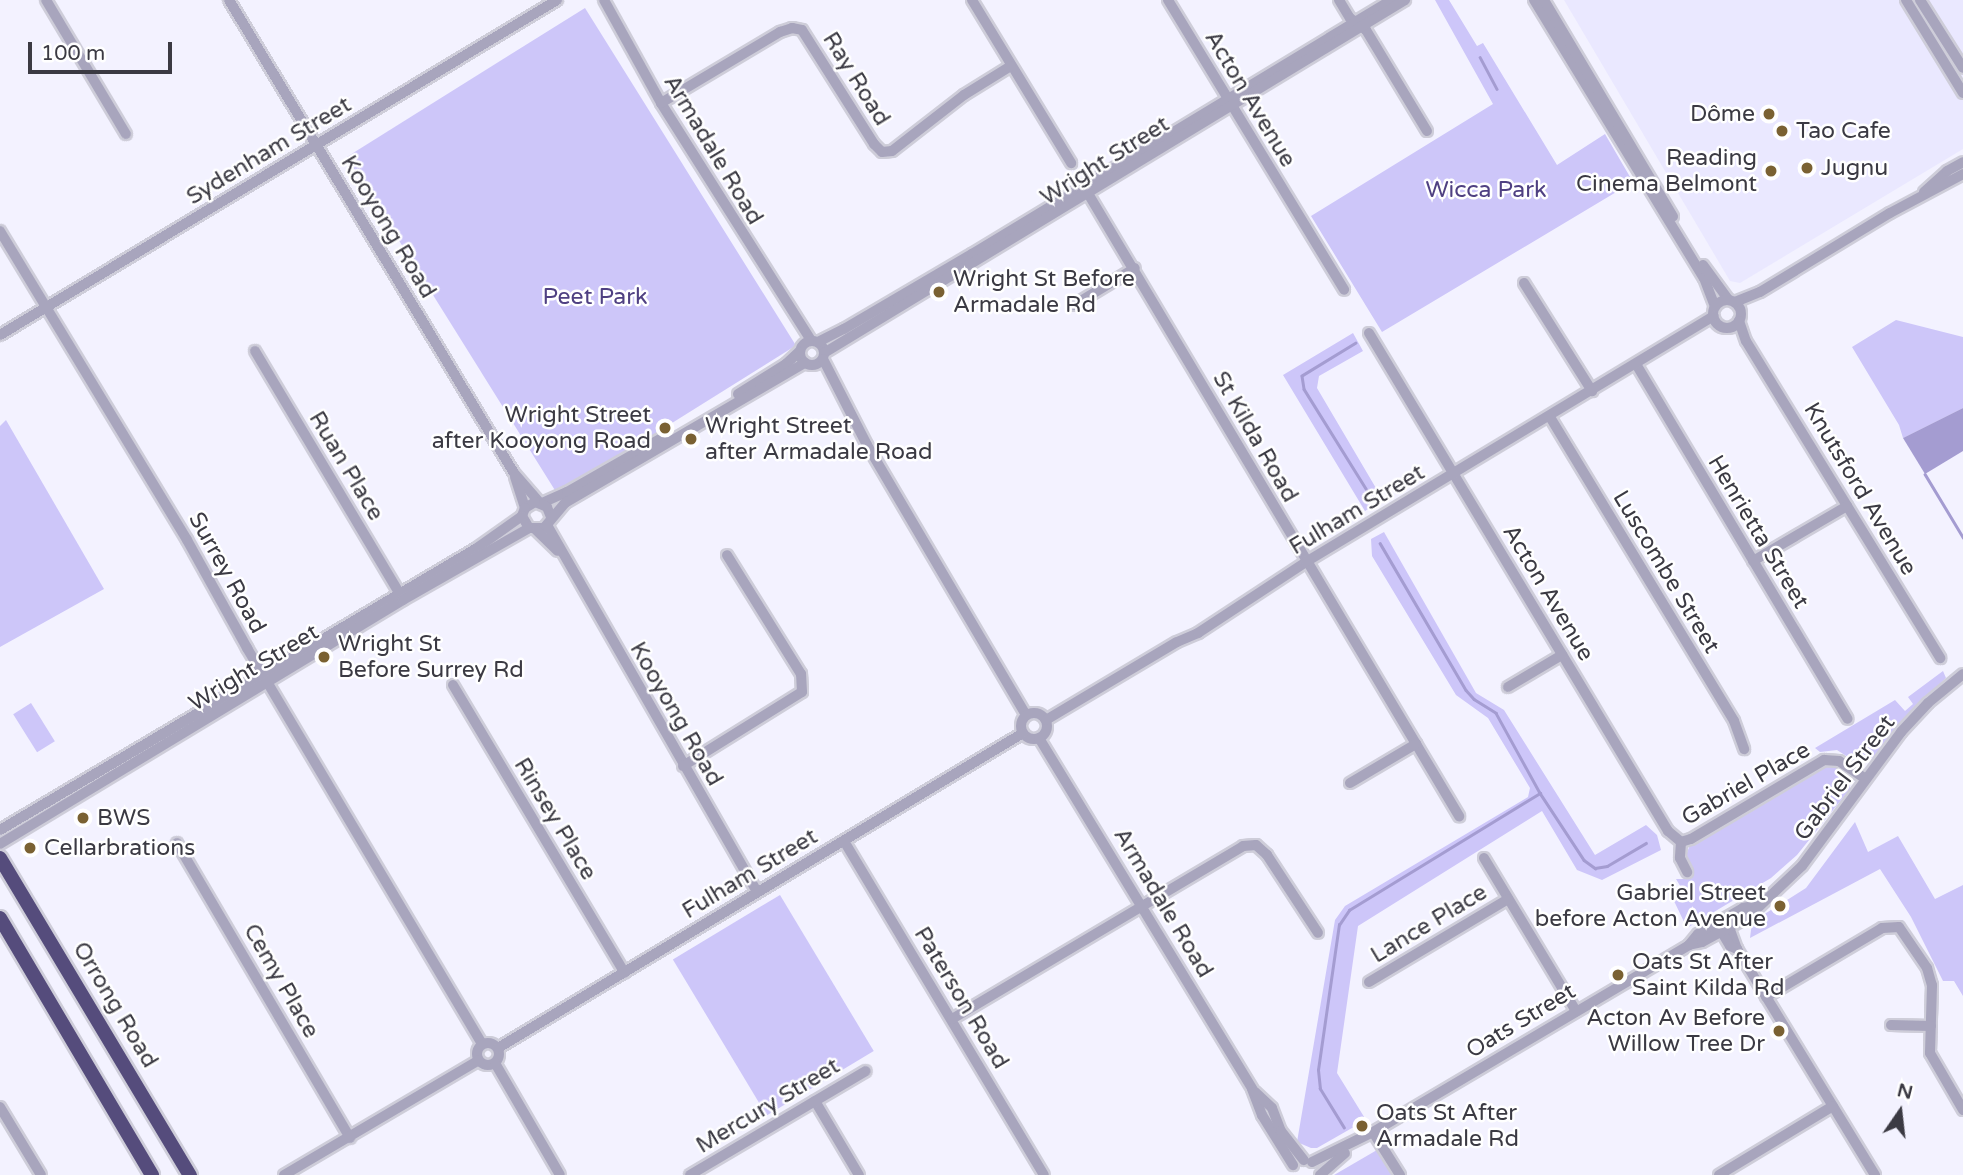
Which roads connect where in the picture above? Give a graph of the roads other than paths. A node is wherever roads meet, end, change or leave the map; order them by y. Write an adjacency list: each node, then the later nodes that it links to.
1 (46, 0): 21 (street)
2 (229, 0): 22 (street, Kooyong Road)
3 (556, 0): 22 (street, Sydenham Street)
4 (604, 0): 19 (street, Armadale Road)
5 (972, 0): 15 (street)
6 (1168, 0): 18 (street, Acton Avenue)
7 (1339, 0): 14 (street)
8 (1391, 0): 14 (street, Wright Street)
9 (1405, 0): 14 (street, Wright Street)
10 (1534, 0): 37 (street)
11 (1544, 0): 34 (street)
12 (1906, 0): 17 (street)
13 (1920, 0): 16 (street)
14 (1358, 24): 18 (street, Wright Street); 20 (street)
15 (1011, 65): 19 (street, Ray Road); 24 (street)
16 (1963, 68)
17 (1963, 93)
18 (1228, 102): 26 (street, Wright Street); 27 (street, Wright Street); 32 (street, Acton Avenue)
19 (661, 103): 38 (street, Armadale Road)
20 (1427, 131)
21 (126, 134)
22 (316, 145): 36 (street, Sydenham Street); 49 (street, Kooyong Road)
23 (1963, 162): 28 (street, Fulham Street)
24 (1071, 163)
25 (1963, 174): 28 (street, Fulham Street)
26 (1083, 185): 27 (street, St Kilda Road); 42 (street, Wright Street)
27 (1089, 195): 30 (street, St Kilda Road); 45 (street, Wright Street)
28 (1922, 195): 33 (street, Fulham Street)
29 (0, 231): 36 (street, Surrey Road)
30 (1135, 268): 35 (street); 59 (street, St Kilda Road)
31 (1524, 283): 47 (street)
32 (1344, 290)
33 (1760, 292): 34 (street, Fulham Street); 39 (street, Fulham Street)
34 (1731, 301): 37 (street, Fulham Street); 39 (street)
35 (1074, 305)
36 (46, 307): 41 (street, Sydenham Street); 64 (street, Surrey Road)
37 (1715, 316): 39 (street); 46 (street, Fulham Street)
38 (794, 318): 42 (street, Armadale Road); 43 (street, Armadale Road)
39 (1737, 321): 52 (street, Knutsford Avenue)
40 (1369, 333): 50 (street, Acton Avenue)
41 (0, 335)
42 (814, 341): 43 (street, Wright Street); 45 (street, Armadale Road)
43 (800, 349): 45 (street, Armadale Road); 51 (street)
44 (255, 351): 60 (street, Ruan Place)
45 (816, 360): 54 (street, Wright Street); 67 (street)
46 (1636, 364): 47 (street, Fulham Street); 58 (street, Henrietta Street)
47 (1592, 391): 48 (street, Fulham Street)
48 (1550, 416): 50 (street, Fulham Street); 73 (street, Luscombe Street)
49 (514, 473): 51 (street, Kooyong Road); 53 (street, Kooyong Road)
50 (1454, 474): 59 (street, Fulham Street); 61 (street, Acton Avenue)
51 (540, 503): 53 (street, Wright Street); 54 (street, Kooyong Road)
52 (1847, 506): 58 (street); 62 (street, Knutsford Avenue)
53 (523, 512): 55 (street, Kooyong Road); 60 (street, Wright Street)
54 (549, 521): 55 (street, Wright Street); 57 (street, Kooyong Road)
55 (533, 529): 57 (street, Kooyong Road); 60 (street, Wright Street)
56 (727, 555): 74 (street)
57 (563, 556): 74 (street, Kooyong Road)
58 (1753, 561): 68 (street, Henrietta Street)
59 (1306, 562): 69 (street, Fulham Street); 72 (street, St Kilda Road)
60 (401, 596): 64 (street, Wright Street)
61 (1562, 655): 66 (street); 80 (street, Acton Avenue)
62 (1940, 658)
63 (1963, 674): 75 (street, Gabriel Street)
64 (264, 678): 78 (street, Wright Street); 82 (street, Wright Street); 101 (street, Surrey Road)
65 (453, 685): 94 (street, Rinsey Place)
66 (1508, 687)
67 (1026, 715): 69 (street); 70 (street)
68 (1848, 719)
69 (1046, 720): 71 (street)
70 (1023, 733): 71 (street); 79 (street, Fulham Street)
71 (1040, 738): 88 (street, Armadale Road)
72 (1416, 744): 76 (street); 77 (street, St Kilda Road)
73 (1744, 749)
74 (683, 766): 86 (street, Kooyong Road)
75 (1866, 779): 80 (street, Gabriel Place); 90 (street, Gabriel Street)
76 (1350, 783)
77 (1459, 816)
78 (0, 830)
79 (844, 841): 86 (street, Fulham Street); 98 (street, Paterson Road)
80 (1681, 842): 85 (street, Acton Avenue)
81 (177, 843): 112 (street, Cemy Place)
82 (0, 844)
83 (0, 858): 117 (highway, Orrong Road)
84 (1484, 858): 87 (street)
85 (1687, 872)
86 (757, 891): 94 (street, Fulham Street)
87 (1508, 899): 95 (street, Lance Place); 97 (street)
88 (1143, 906): 92 (street); 98 (street); 106 (street, Armadale Road)
89 (0, 918): 93 (highway)
90 (1723, 925): 96 (street); 97 (street, Oats Street)
91 (0, 932): 93 (street)
92 (1318, 933)
93 (19, 952): 116 (highway)
94 (625, 973): 102 (street, Fulham Street)
95 (1369, 982)
96 (1766, 997): 100 (street); 108 (street)
97 (1576, 1011): 111 (street, Oats Street)
98 (951, 1019): 122 (street, Paterson Road)
99 (1891, 1025): 100 (street)
100 (1931, 1026): 110 (street)
101 (482, 1044): 102 (street); 103 (street)
102 (498, 1048): 104 (street)
103 (479, 1060): 104 (street); 112 (street)
104 (495, 1063): 119 (street)
105 (866, 1071): 107 (street, Mercury Street)
106 (1252, 1089): 113 (street, Armadale Road); 114 (street, Armadale Road)
107 (815, 1101): 120 (street, Mercury Street); 121 (street)
108 (1833, 1106): 125 (street); 126 (street)
109 (0, 1107): 115 (street)
110 (1963, 1110)
111 (1373, 1132): 113 (street, Oats Street); 123 (street, Oats Street); 124 (street)
112 (350, 1138): 118 (street)
113 (1308, 1161): 114 (street, Oats Street); 123 (street, Armadale Road)
114 (1291, 1170)
115 (41, 1175)
116 (152, 1175)
117 (190, 1175)
118 (284, 1175)
119 (560, 1175)
120 (690, 1175)
121 (859, 1175)
122 (1044, 1175)
123 (1320, 1175)
124 (1399, 1175)
125 (1719, 1175)
126 (1875, 1175)

